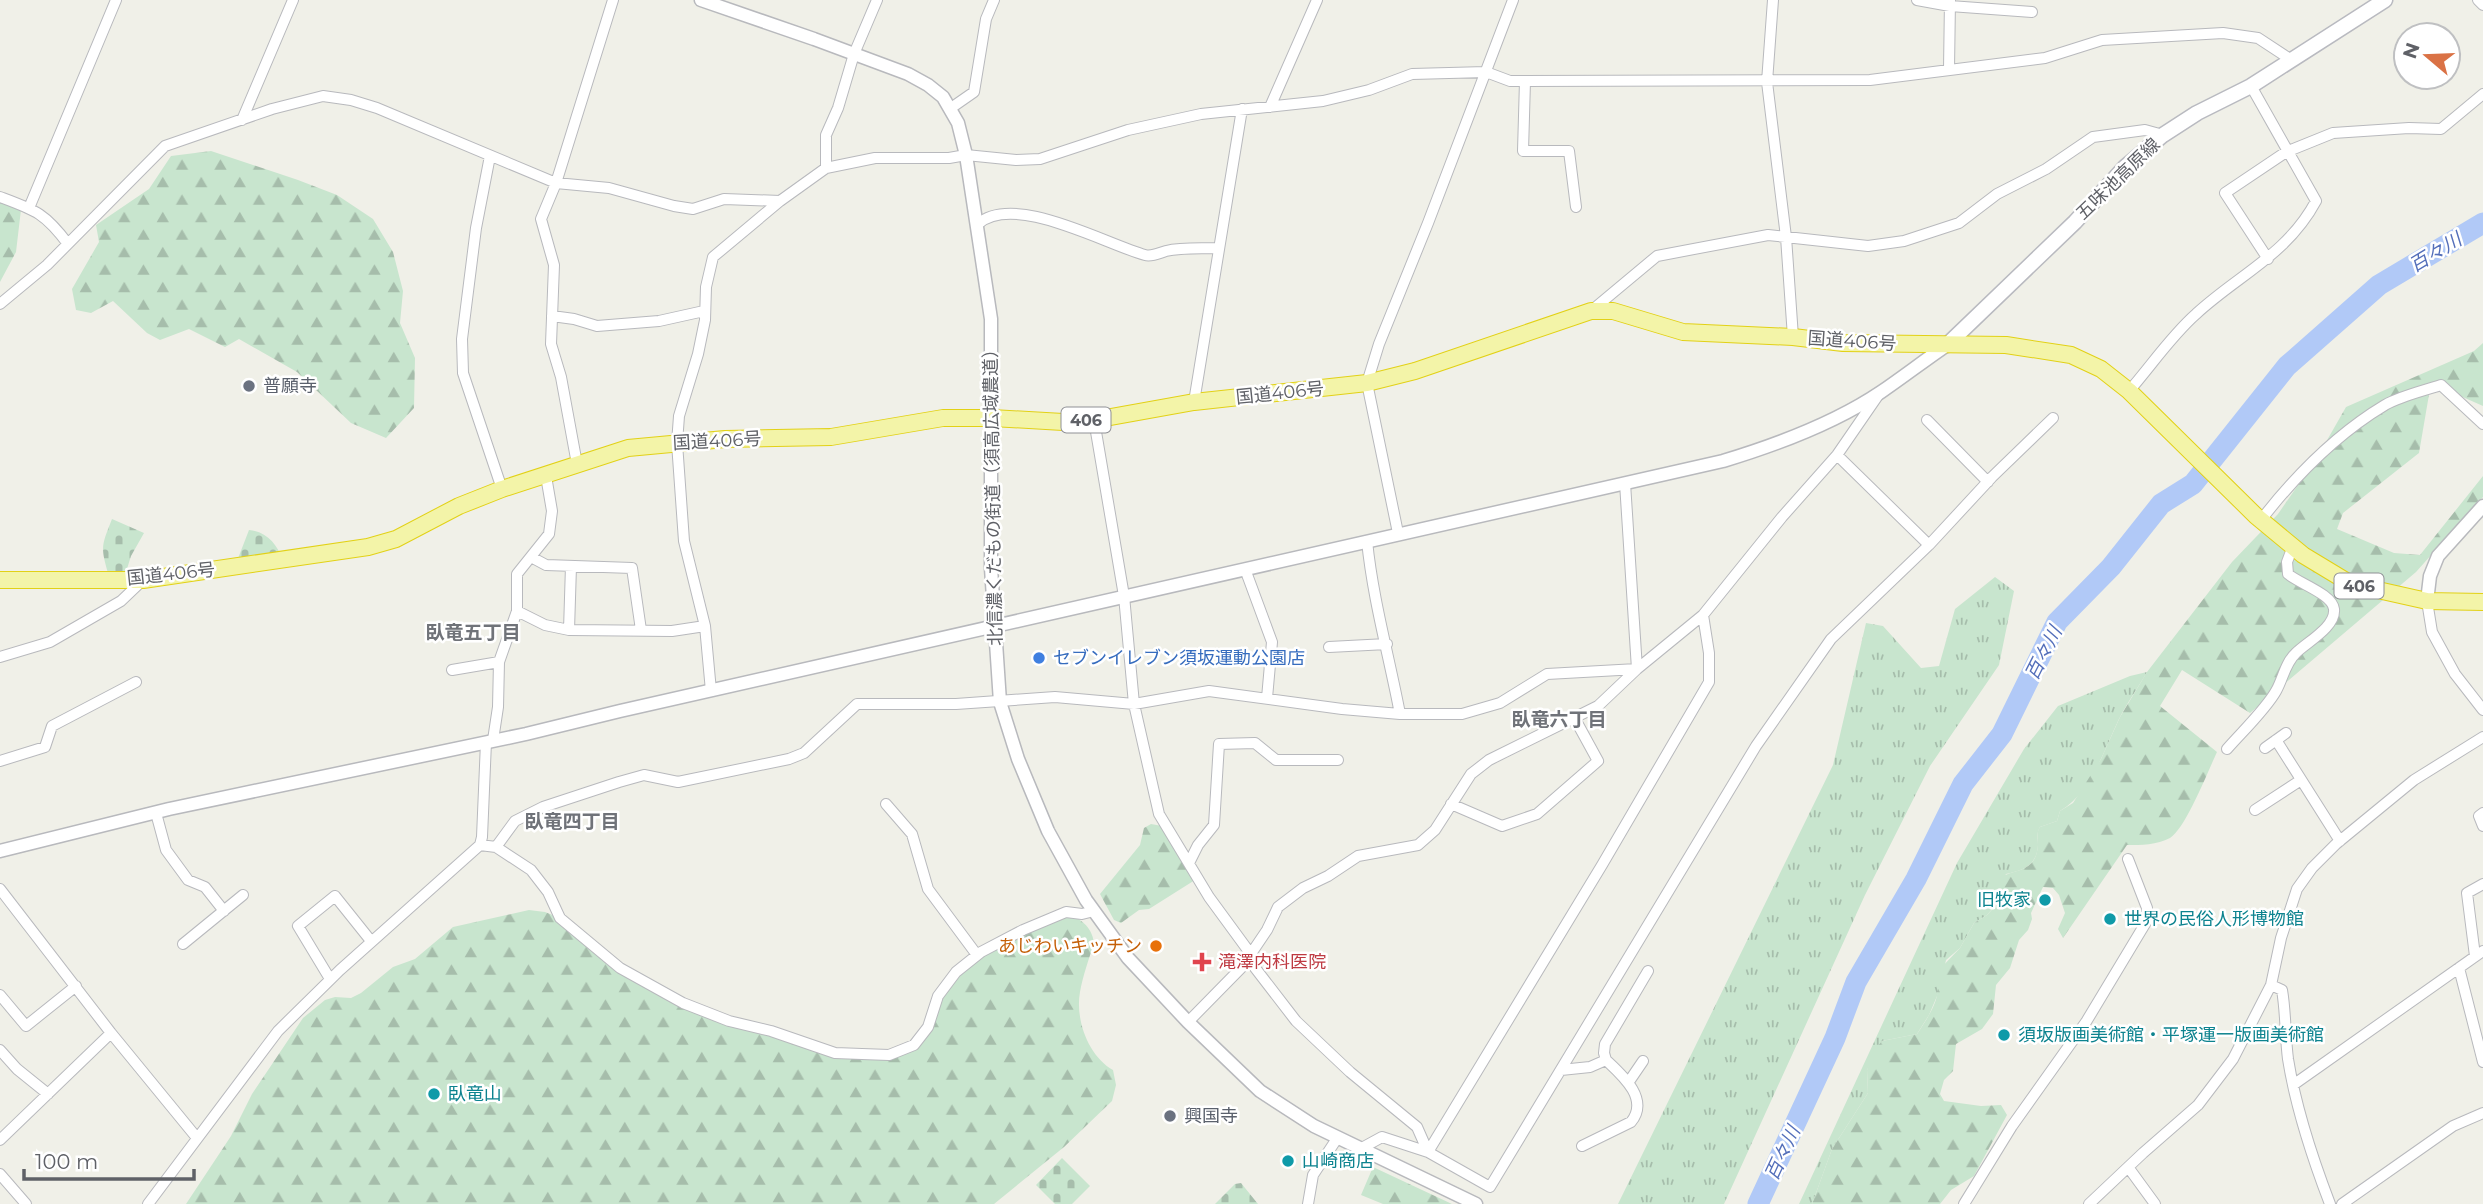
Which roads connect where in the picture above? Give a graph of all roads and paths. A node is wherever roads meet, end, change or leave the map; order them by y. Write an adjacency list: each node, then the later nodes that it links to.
1 (116, 0): 37 (street)
2 (293, 0): 27 (street)
3 (613, 0): 33 (street)
4 (701, 0): 16 (street)
5 (877, 0): 16 (street)
6 (994, 0): 25 (street)
7 (1317, 0): 24 (street)
8 (1513, 0): 19 (street)
9 (1773, 0): 21 (street)
10 (1917, 0): 13 (street)
11 (2385, 0): 17 (main road, 五味池高原線)
12 (2478, 0): 14 (street)
13 (1950, 3): 15 (street); 18 (street)
14 (2483, 5)
15 (2032, 12)
16 (855, 54): 25 (street); 32 (street)
17 (2290, 60): 18 (street); 22 (main road, 五味池高原線)
18 (1949, 69): 21 (street)
19 (1486, 72): 20 (street); 24 (street); 49 (street)
20 (1525, 81): 21 (street); 36 (street)
21 (1767, 82): 39 (street)
22 (2250, 86): 28 (main road, 五味池高原線); 29 (street)
23 (2483, 94): 29 (street)
24 (1270, 107): 26 (street)
25 (951, 108): 30 (street, 北信濃くだもの街道（須高広域農道）)
26 (1242, 109): 30 (street); 41 (street)
27 (242, 120): 31 (street); 40 (street)
28 (2163, 135): 39 (street); 48 (main road, 五味池高原線)
29 (2286, 152): 42 (street); 42 (street)
30 (966, 155): 32 (street); 38 (street, 北信濃くだもの街道（須高広域農道）)
31 (490, 156): 33 (street); 64 (street)
32 (826, 168): 35 (street)
33 (556, 183): 35 (street); 46 (street)
34 (0, 197): 37 (street)
35 (780, 201): 44 (street)
36 (1576, 207)
37 (29, 208): 40 (street)
38 (978, 224): 41 (street); 53 (street, 北信濃くだもの街道（須高広域農道）)
39 (1786, 237): 45 (street); 47 (street)
40 (68, 244): 43 (street)
41 (1219, 248): 52 (street)
42 (2268, 259): 50 (street)
43 (0, 304)
44 (704, 311): 46 (street); 58 (street)
45 (1591, 312): 47 (highway, 国道406号 / 406); 49 (highway, 国道406号 / 406)
46 (552, 316): 60 (street)
47 (1793, 337): 48 (highway, 国道406号 / 406)
48 (1947, 345): 50 (highway, 国道406号 / 406); 51 (street)
49 (1367, 383): 52 (highway, 国道406号 / 406); 67 (street)
50 (2129, 391): 66 (highway, 国道406号 / 406)
51 (1880, 393): 59 (street); 63 (street)
52 (1194, 402): 55 (highway, 国道406号 / 406)
53 (992, 418): 55 (highway, 国道406号 / 406); 58 (highway, 国道406号 / 406); 82 (street, 北信濃くだもの街道（須高広域農道）)
54 (2053, 418): 62 (street)
55 (1094, 420): 76 (street)
56 (1927, 420): 62 (street)
57 (2483, 424): 66 (street)
58 (677, 443): 60 (highway, 国道406号 / 406); 81 (street)
59 (1837, 455): 69 (street); 80 (street)
60 (577, 464): 61 (highway, 国道406号 / 406)
61 (546, 476): 64 (highway, 国道406号 / 406); 71 (street)
62 (1988, 482): 69 (street)
63 (1625, 483): 67 (street); 89 (street)
64 (502, 489): 75 (highway, 国道406号 / 406)
65 (2483, 506): 77 (street)
66 (2258, 518): 70 (highway, 国道406号 / 406)
67 (1398, 533): 68 (street)
68 (1367, 541): 73 (street); 85 (street)
69 (1929, 545): 142 (street)
70 (2293, 546): 77 (highway, 国道406号 / 406); 104 (street)
71 (531, 557): 72 (street); 79 (street)
72 (571, 566): 83 (street); 84 (street)
73 (1245, 569): 76 (street); 93 (street)
74 (0, 580): 75 (highway, 国道406号 / 406)
75 (143, 580): 87 (street)
76 (1124, 596): 82 (street); 95 (street)
77 (2427, 601): 78 (highway, 国道406号 / 406); 96 (street)
78 (2483, 603)
79 (517, 611): 83 (street); 88 (street)
80 (1703, 615): 89 (street); 152 (street)
81 (705, 626): 84 (street); 92 (street)
82 (994, 626): 92 (street); 94 (street, 北信濃くだもの街道（須高広域農道）)
83 (569, 630): 84 (street)
84 (640, 630)
85 (1387, 644): 86 (street); 97 (street)
86 (1329, 648)
87 (0, 657)
88 (499, 662): 90 (street); 102 (street)
89 (1637, 669): 97 (street); 98 (street)
90 (452, 670)
91 (136, 682): 106 (street)
92 (711, 691): 102 (street)
93 (1267, 698): 95 (street); 97 (street)
94 (1000, 702): 95 (street); 116 (street); 124 (street, 北信濃くだもの街道（須高広域農道）)
95 (1134, 704): 119 (street)
96 (2483, 710)
97 (1400, 714)
98 (1575, 719): 109 (street); 109 (street)
99 (2286, 733): 101 (street)
100 (2483, 737): 114 (street)
101 (2276, 740): 103 (street); 107 (street)
102 (489, 741): 111 (street); 115 (street)
103 (2265, 748)
104 (2227, 749)
105 (1338, 760): 119 (street)
106 (0, 761)
107 (2301, 780): 110 (street); 114 (street)
108 (886, 804): 129 (street)
109 (1451, 804): 127 (street)
110 (2255, 810)
111 (156, 813): 117 (street); 123 (street)
112 (2483, 813): 113 (street)
113 (2483, 826)
114 (2340, 841): 133 (street)
115 (480, 845): 116 (street); 125 (street)
116 (496, 847): 129 (street)
117 (0, 851)
118 (2127, 859): 159 (street)
119 (1189, 863): 127 (street)
120 (2483, 884): 128 (street)
121 (0, 889): 134 (street)
122 (243, 895): 123 (street)
123 (224, 911): 126 (street)
124 (1094, 911): 129 (street); 136 (street, 北信濃くだもの街道（須高広域農道）)
125 (371, 941): 132 (street); 132 (street)
126 (183, 944)
127 (1250, 953): 136 (street); 152 (street)
128 (2479, 953): 130 (street)
129 (977, 955)
130 (2459, 968): 141 (street); 144 (street)
131 (1648, 971): 139 (street)
132 (330, 979): 147 (street)
133 (2271, 985): 144 (street); 153 (street)
134 (76, 986): 135 (street); 137 (street)
135 (0, 995)
136 (1188, 1022): 148 (street, 北信濃くだもの街道（須高広域農道）)
137 (111, 1033): 145 (street); 147 (street)
138 (0, 1050): 145 (street)
139 (1606, 1060): 142 (street); 143 (street)
140 (1643, 1061): 143 (street)
141 (2483, 1062)
142 (1561, 1070): 152 (street)
143 (1628, 1083): 150 (street)
144 (2293, 1085): 162 (street)
145 (48, 1094): 149 (street)
146 (2483, 1113): 163 (street)
147 (197, 1138): 156 (street)
148 (1338, 1138): 151 (street, 北信濃くだもの街道（須高広域農道）); 157 (street)
149 (0, 1140)
150 (1582, 1146)
151 (1360, 1149): 152 (street); 158 (street, 北信濃くだもの街道（須高広域農道）)
152 (1427, 1152)
153 (2128, 1167): 160 (street); 161 (street)
154 (0, 1174): 155 (street)
155 (26, 1204)
156 (148, 1204)
157 (1308, 1204)
158 (1476, 1204)
159 (1964, 1204)
160 (2090, 1204)
161 (2155, 1204)
162 (2329, 1204)
163 (2342, 1204)

